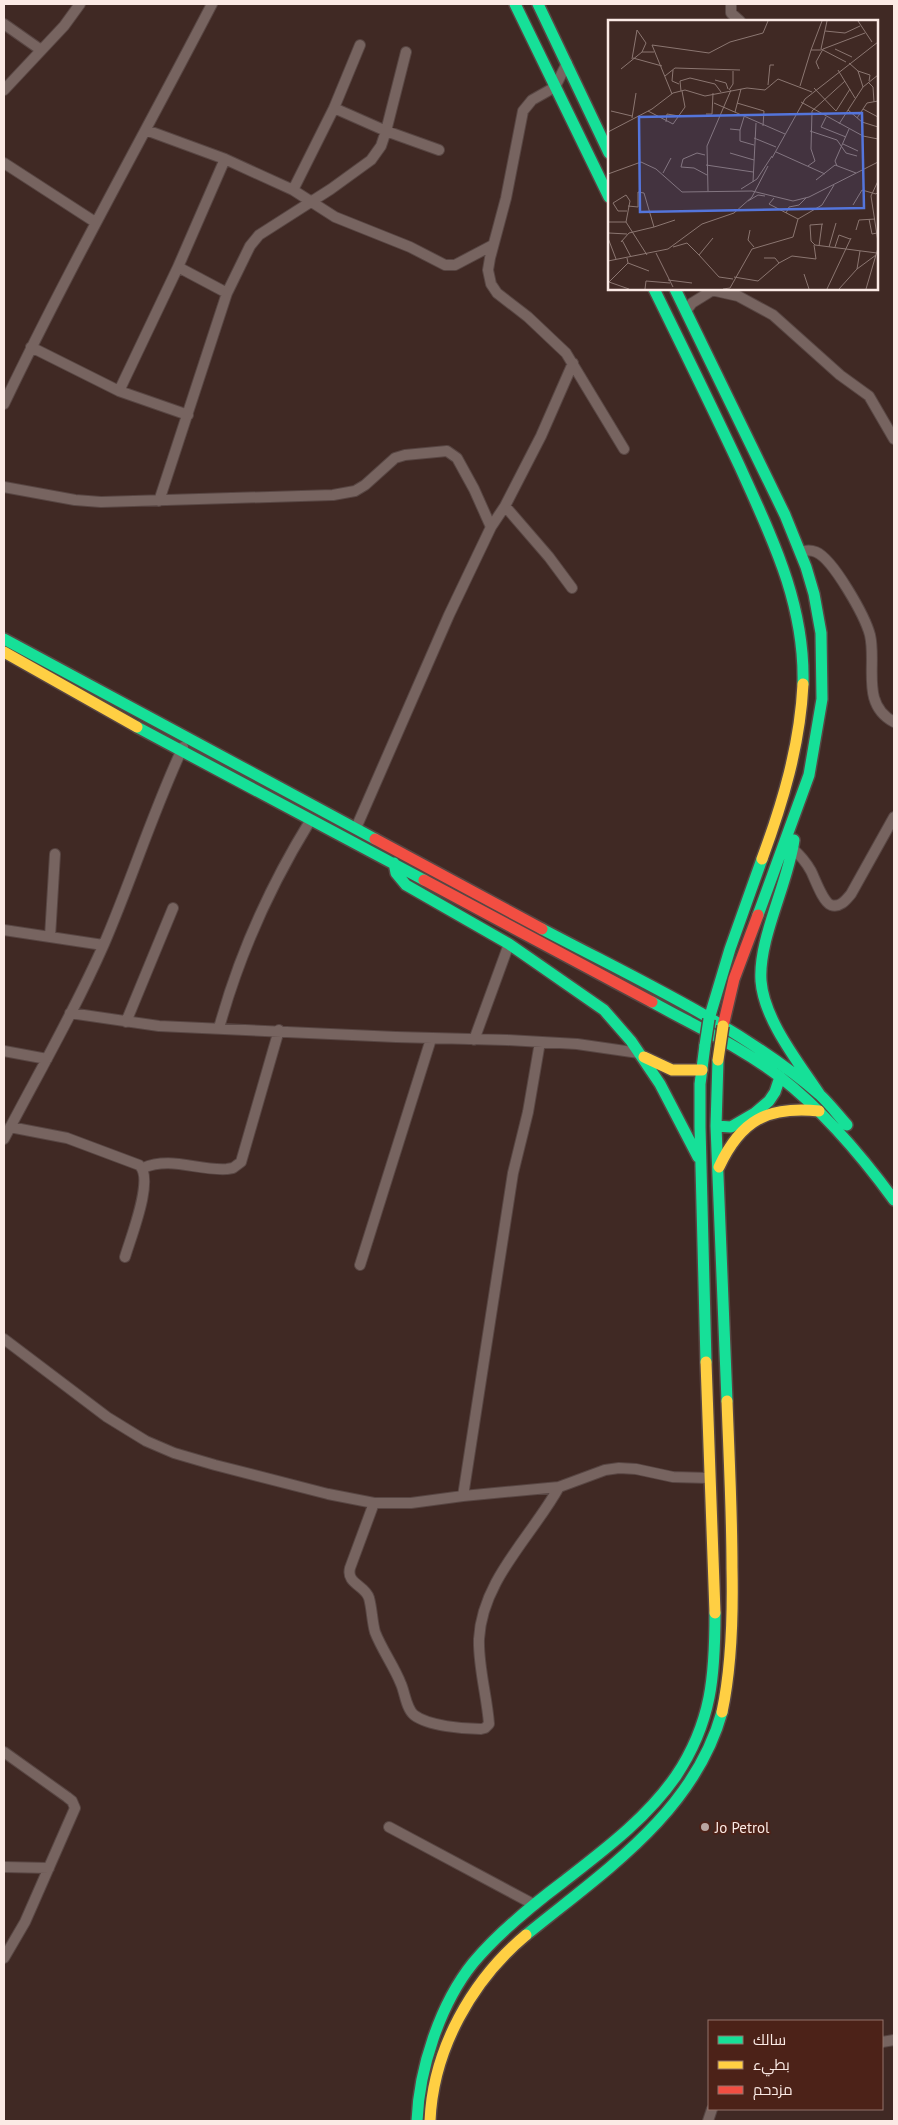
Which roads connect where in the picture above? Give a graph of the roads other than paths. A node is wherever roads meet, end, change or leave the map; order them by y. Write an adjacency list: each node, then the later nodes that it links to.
1 (80, 4): 9 (street)
2 (212, 4): 15 (street)
3 (515, 4): 12 (main road)
4 (538, 4): 11 (main road)
5 (731, 4): 6 (street)
6 (736, 20)
7 (4, 24): 9 (street)
8 (360, 45): 14 (street)
9 (41, 50): 13 (street)
10 (406, 52): 16 (street)
11 (567, 63): 12 (street); 18 (main road)
12 (556, 87): 22 (main road); 25 (street)
13 (4, 90)
14 (334, 108): 16 (street); 21 (street)
15 (146, 130): 19 (street); 24 (street)
16 (386, 130): 17 (street); 23 (street)
17 (439, 150)
18 (608, 151)
19 (225, 159): 21 (street); 26 (street)
20 (4, 163): 24 (street)
21 (293, 190): 23 (street)
22 (608, 196)
23 (310, 202): 25 (street); 30 (street)
24 (95, 222): 32 (street)
25 (493, 245): 33 (street)
26 (178, 267): 30 (street); 34 (street)
27 (654, 290): 40 (main road)
28 (676, 290): 31 (main road)
29 (710, 290): 31 (street); 37 (street)
30 (227, 293): 36 (street)
31 (686, 311): 39 (main road)
32 (31, 347): 34 (street); 35 (street)
33 (573, 363): 38 (street); 43 (street)
34 (119, 391): 36 (street)
35 (4, 404)
36 (188, 415): 42 (street)
37 (894, 439)
38 (624, 449)
39 (756, 451): 40 (main road); 45 (main road)
40 (737, 462): 74 (main road, bridge)
41 (4, 487): 42 (street)
42 (159, 501): 44 (street)
43 (505, 506): 44 (street); 46 (street)
44 (491, 527): 55 (street)
45 (801, 552): 49 (street); 52 (main road)
46 (572, 588)
47 (4, 640): 50 (main road)
48 (4, 652): 51 (main road)
49 (894, 722)
50 (187, 738): 51 (street); 55 (main road)
51 (181, 752): 54 (main road); 63 (street)
52 (797, 811): 56 (main road); 79 (main road, bridge)
53 (894, 816): 56 (street)
54 (310, 821): 58 (main road); 66 (street)
55 (356, 828): 58 (main road)
56 (793, 849): 76 (main road)
57 (55, 854): 61 (street)
58 (397, 858): 62 (main road); 75 (main road); 76 (main road)
59 (174, 908): 65 (street)
60 (4, 930): 61 (street)
61 (50, 937): 63 (street)
62 (509, 944): 69 (street); 72 (main road)
63 (103, 945): 64 (street)
64 (70, 1013): 65 (street); 73 (street)
65 (126, 1022): 66 (street)
66 (219, 1028): 67 (street)
67 (279, 1030): 68 (street); 82 (street)
68 (430, 1039): 69 (street); 87 (street)
69 (474, 1040): 70 (street)
70 (540, 1042): 72 (street); 91 (street)
71 (4, 1051): 73 (street)
72 (639, 1053): 74 (main road); 81 (main road)
73 (47, 1059): 78 (street)
74 (702, 1070): 81 (main road)
75 (780, 1077): 77 (main road); 79 (main road)
76 (820, 1095): 84 (main road)
77 (819, 1112): 83 (main road); 85 (main road)
78 (10, 1126): 80 (street); 82 (street)
79 (716, 1126): 83 (main road)
80 (4, 1139)
81 (701, 1162): 89 (main road)
82 (142, 1168): 86 (street)
83 (717, 1172): 94 (main road)
84 (894, 1185)
85 (894, 1200)
86 (125, 1257)
87 (360, 1265)
88 (4, 1339): 92 (street)
89 (710, 1478): 90 (street); 93 (main road)
90 (559, 1487): 91 (street); 92 (street)
91 (463, 1496): 92 (street)
92 (374, 1502)
93 (714, 1569): 94 (main road); 99 (main road)
94 (733, 1570): 102 (main road)
95 (4, 1752): 98 (street)
96 (389, 1827): 99 (street)
97 (4, 1866): 98 (street)
98 (49, 1868): 100 (street)
99 (534, 1905): 101 (main road)
100 (4, 1958)
101 (417, 2121)
102 (430, 2121)

